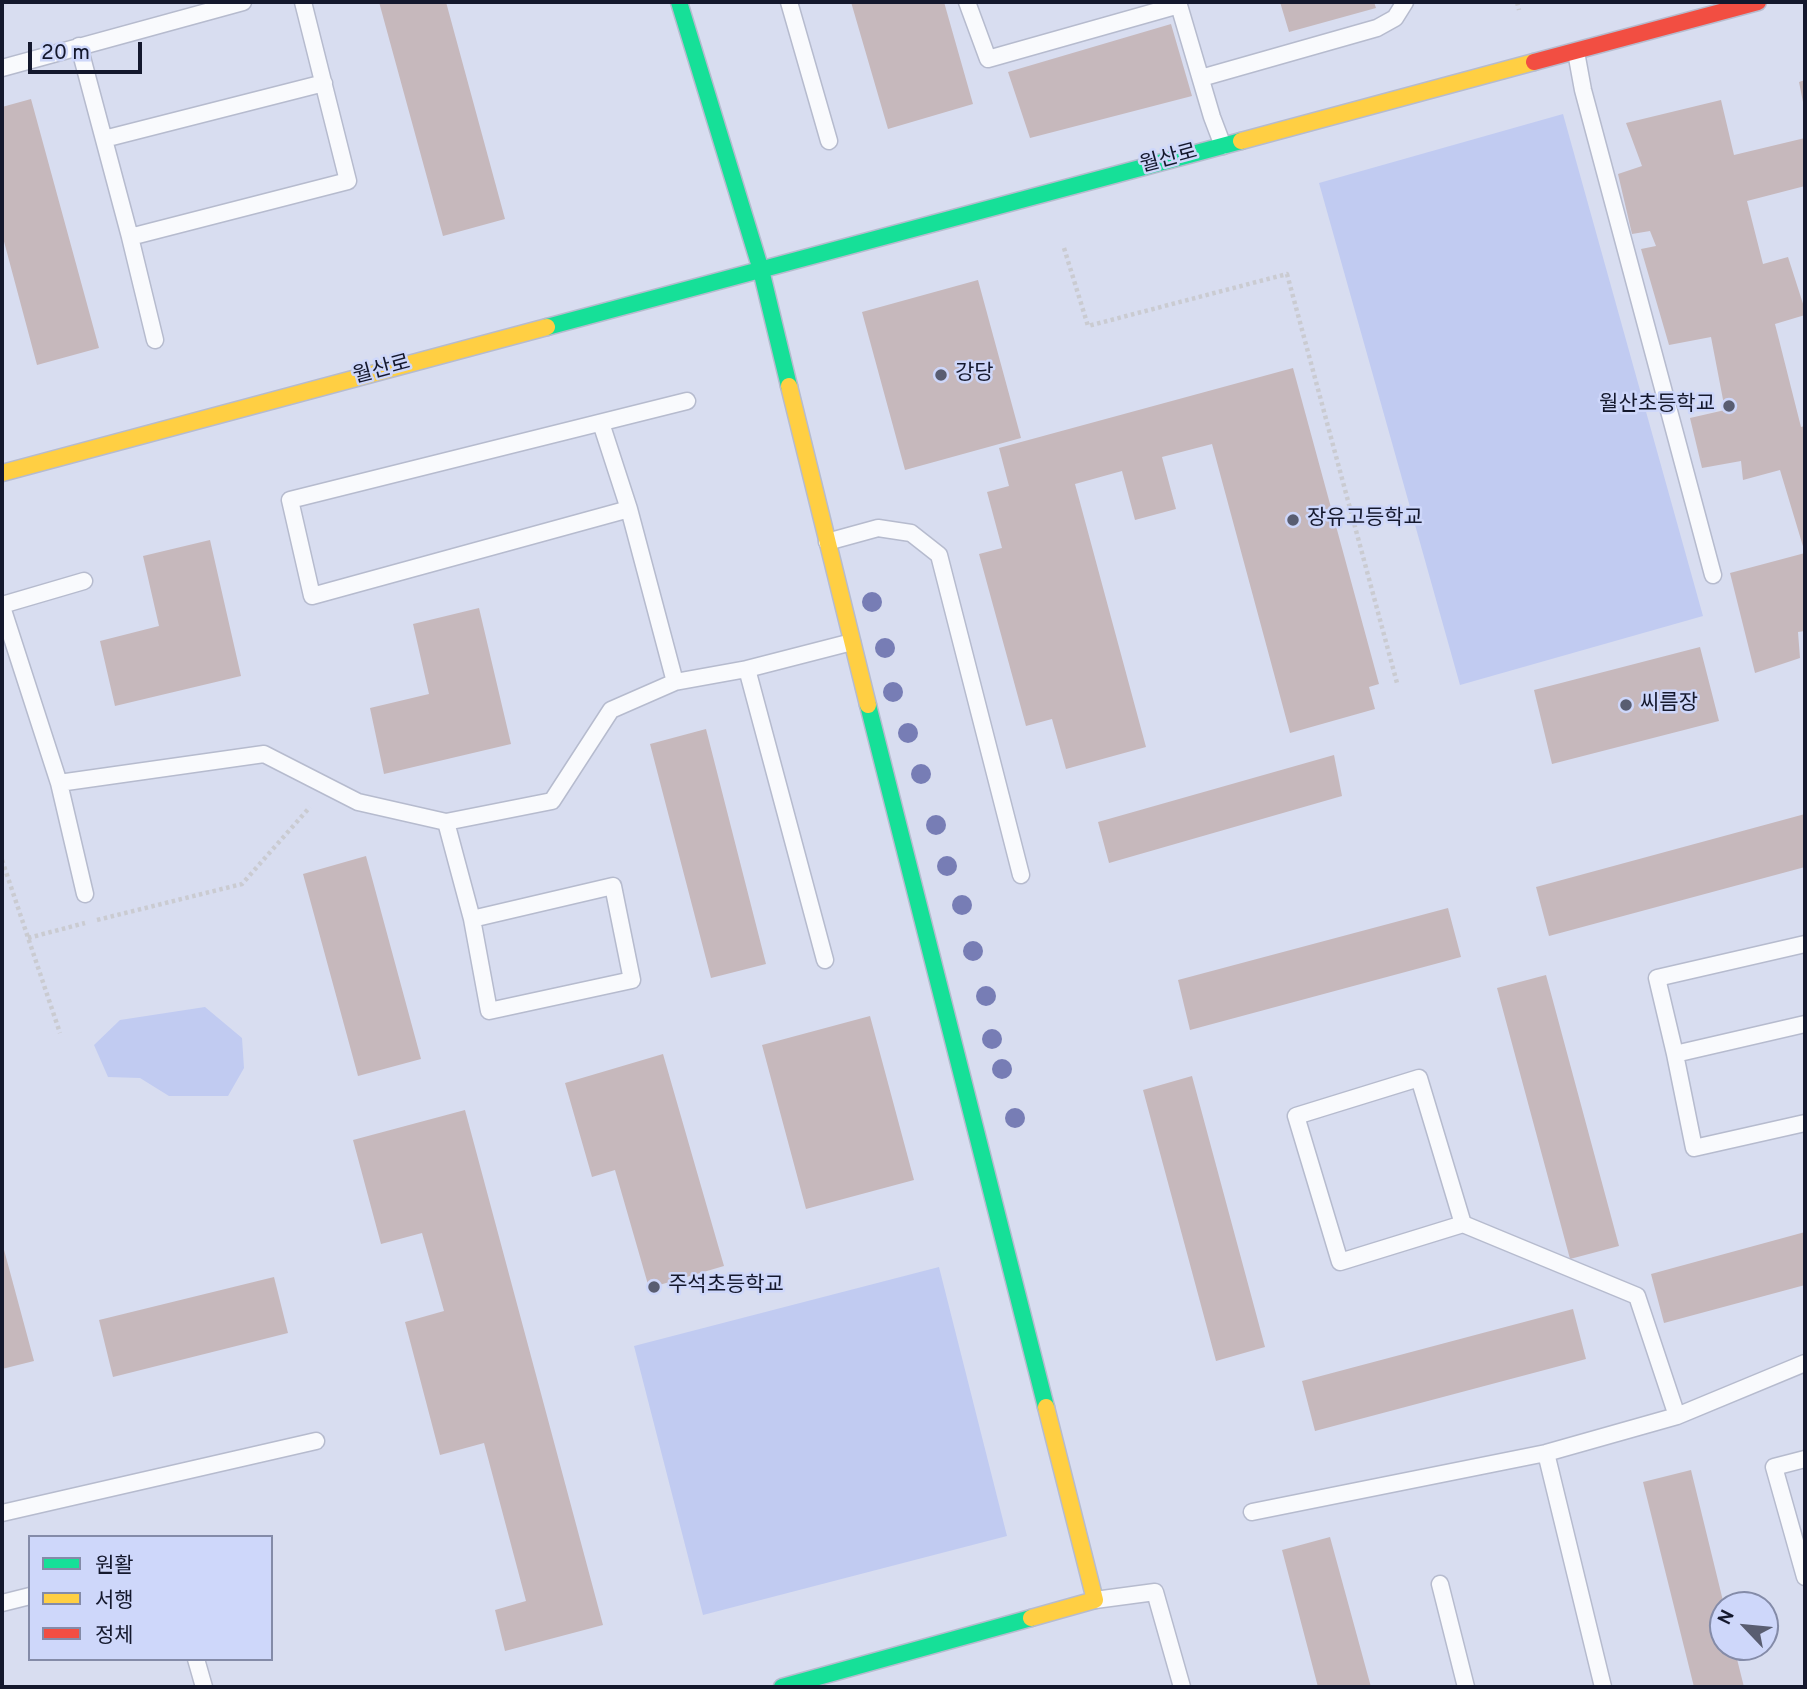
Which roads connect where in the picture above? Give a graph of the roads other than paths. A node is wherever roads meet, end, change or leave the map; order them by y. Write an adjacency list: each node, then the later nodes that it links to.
1 (243, 2): 9 (lane)
2 (303, 2): 13 (lane)
3 (679, 2): 18 (street)
4 (789, 2): 15 (lane)
5 (967, 2): 8 (lane)
6 (1405, 2): 12 (lane)
7 (1758, 2): 10 (street, 월산로)
8 (1179, 3): 12 (lane)
9 (79, 46): 11 (lane); 14 (lane)
10 (1576, 52): 16 (street, 월산로); 25 (lane)
11 (2, 68)
12 (1201, 78): 16 (lane)
13 (324, 83): 14 (lane); 17 (lane)
14 (104, 139): 17 (lane)
15 (829, 141)
16 (1223, 146): 18 (street, 월산로)
17 (130, 237): 19 (lane)
18 (761, 270): 22 (street, 월산로); 24 (street)
19 (155, 340)
20 (687, 401): 21 (lane)
21 (601, 423): 23 (lane); 23 (lane)
22 (2, 472)
23 (629, 509): 30 (lane)
24 (827, 542): 28 (street); 33 (lane)
25 (1713, 575)
26 (84, 581): 27 (lane)
27 (2, 606): 31 (lane)
28 (852, 642): 29 (lane); 53 (street)
29 (747, 669): 30 (lane); 37 (lane)
30 (675, 682): 32 (lane)
31 (59, 783): 32 (lane); 34 (lane)
32 (446, 822): 35 (lane)
33 (1021, 875)
34 (85, 894)
35 (472, 919): 35 (lane)
36 (1805, 944): 39 (lane)
37 (825, 960)
38 (1805, 1024): 39 (lane)
39 (1675, 1054): 40 (lane)
40 (1805, 1123)
41 (1463, 1224): 41 (lane); 43 (lane)
42 (1805, 1363): 43 (lane)
43 (1677, 1416): 45 (lane)
44 (316, 1441): 48 (lane)
45 (1546, 1453): 47 (lane); 60 (lane)
46 (1805, 1459): 49 (lane)
47 (1252, 1512)
48 (2, 1513)
49 (1803, 1560): 50 (lane)
50 (1805, 1577)
51 (1440, 1584): 59 (lane)
52 (28, 1596): 54 (lane)
53 (1096, 1600): 57 (street); 58 (lane)
54 (2, 1603)
55 (197, 1661): 56 (lane)
56 (204, 1687)
57 (782, 1687)
58 (1182, 1687)
59 (1466, 1687)
60 (1603, 1687)

